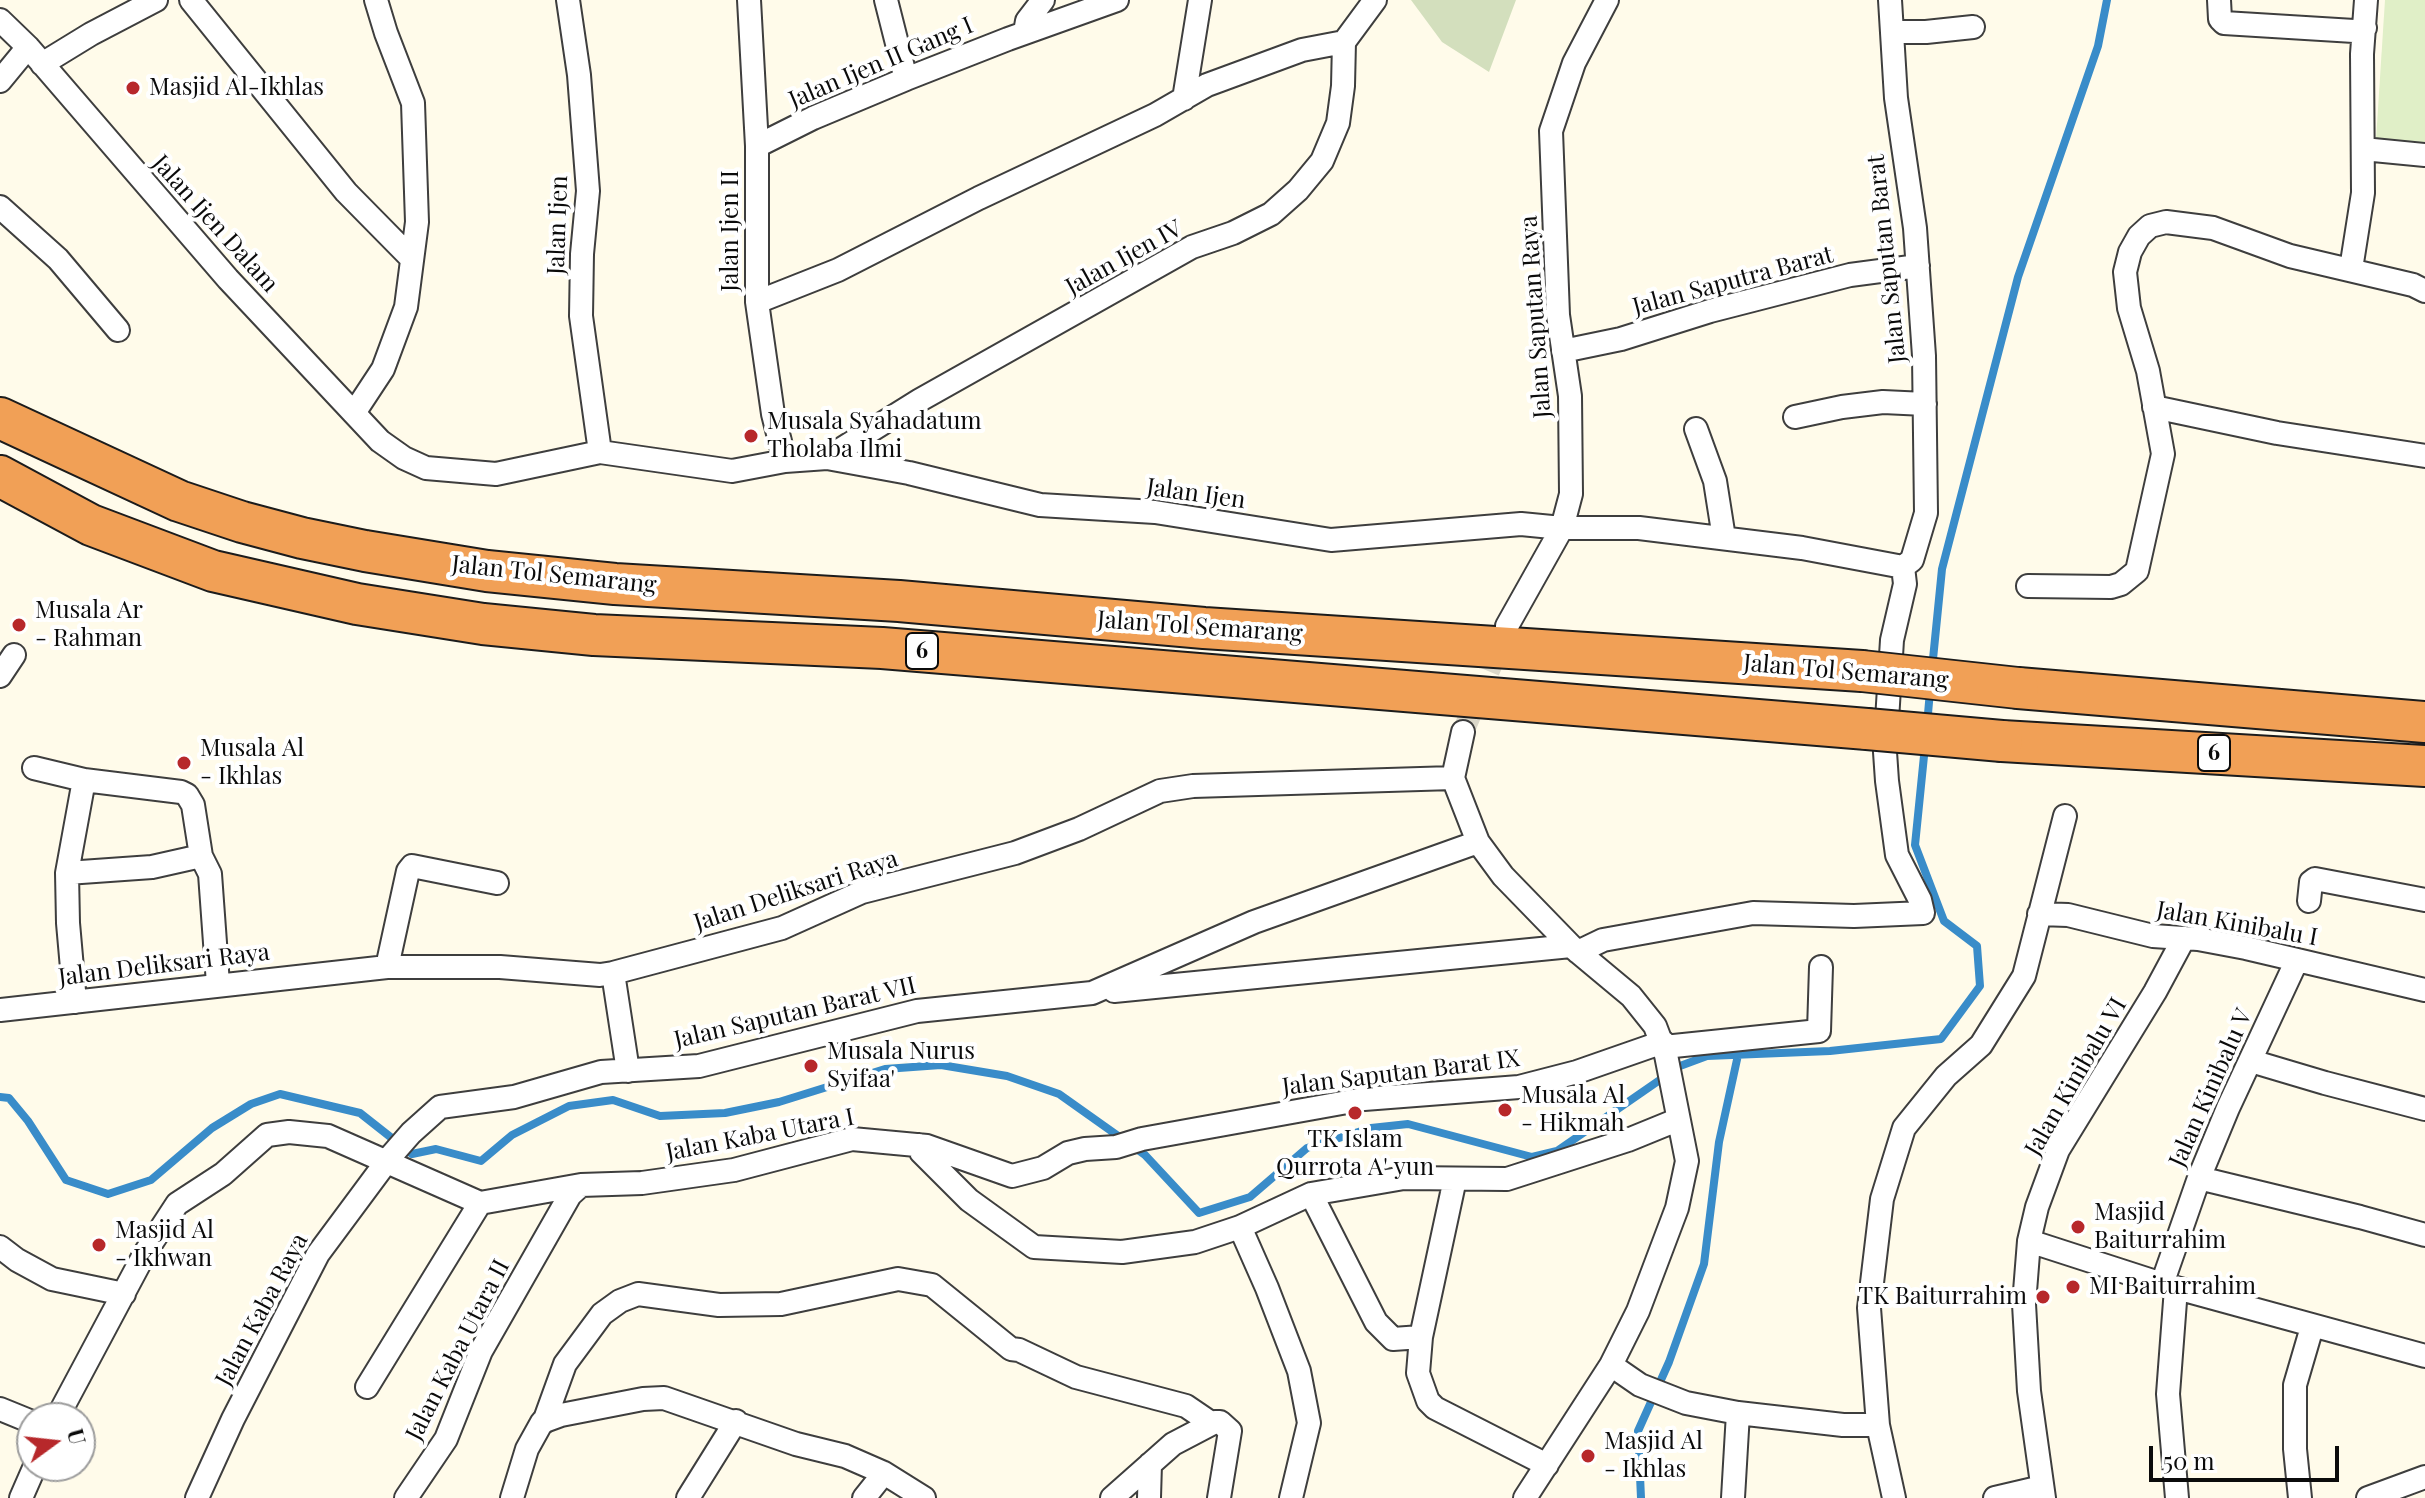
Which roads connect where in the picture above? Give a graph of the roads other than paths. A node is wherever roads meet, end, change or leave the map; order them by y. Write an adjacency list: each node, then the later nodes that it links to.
1 (156, 0): 23 (street)
2 (191, 0): 31 (street)
3 (362, 0): 21 (street)
4 (376, 0): 21 (street)
5 (568, 0): 45 (street, Jalan Ijen)
6 (749, 0): 27 (street, Jalan Ijen II)
7 (886, 0): 24 (street)
8 (1043, 0): 16 (street)
9 (1117, 0): 16 (street, Jalan Ijen II Gang I)
10 (1200, 0): 26 (street)
11 (1375, 0): 22 (street)
12 (1607, 0): 37 (street, Jalan Saputan Raya)
13 (1890, 0): 20 (street, Jalan Saputan Barat)
14 (2219, 0): 19 (street)
15 (2366, 0): 19 (street)
16 (1025, 18): 24 (street, Jalan Ijen II Gang I)
17 (0, 20): 23 (street, Jalan Ijen Dalam)
18 (1973, 27): 20 (street)
19 (2365, 28): 28 (street)
20 (1892, 32): 32 (street, Jalan Saputan Barat)
21 (386, 33): 31 (street)
22 (1344, 42): 26 (street); 46 (street, Jalan Ijen IV)
23 (35, 56): 25 (street); 40 (street, Jalan Ijen Dalam)
24 (906, 79): 27 (street, Jalan Ijen II Gang I)
25 (0, 81)
26 (1184, 99): 35 (street)
27 (757, 146): 35 (street, Jalan Ijen II)
28 (2363, 149): 29 (street); 33 (street)
29 (2425, 155)
30 (0, 207): 36 (street)
31 (412, 259): 40 (street)
32 (1918, 266): 37 (street, Jalan Saputra Barat); 38 (street, Jalan Saputan Barat)
33 (2351, 269): 34 (street); 39 (street)
34 (2425, 291)
35 (757, 302): 47 (street, Jalan Ijen II)
36 (118, 330)
37 (1563, 351): 49 (street, Jalan Saputan Raya)
38 (1925, 404): 41 (street); 51 (street, Jalan Saputan Barat)
39 (2154, 407): 44 (street); 52 (street)
40 (354, 413): 45 (street)
41 (1795, 417)
42 (0, 418): 54 (highway, Jalan Tol Semarang / 6, bridge)
43 (1696, 429): 50 (street)
44 (2424, 451)
45 (600, 452): 47 (street)
46 (827, 458): 47 (street, Jalan Ijen IV); 49 (street, Jalan Ijen)
47 (785, 461)
48 (0, 476): 56 (highway, Jalan Tol Semarang / 6, bridge)
49 (1562, 528): 50 (street, Jalan Ijen); 53 (street, Jalan Saputan Raya)
50 (1724, 538): 51 (street, Jalan Ijen)
51 (1903, 567): 69 (street, Jalan Saputan Barat VII)
52 (2028, 586)
53 (1507, 626)
54 (2425, 722)
55 (1463, 732): 58 (street)
56 (2425, 766)
57 (34, 768): 59 (street)
58 (1453, 778): 61 (street); 73 (street, Jalan Deliksari Raya)
59 (84, 780): 62 (street); 63 (street)
60 (2065, 816): 67 (street)
61 (1478, 842): 69 (street); 76 (street, Jalan Saputan Barat VII)
62 (201, 856): 63 (street); 74 (street)
63 (67, 873): 77 (street)
64 (497, 883): 71 (street)
65 (2425, 900): 66 (street)
66 (2309, 901)
67 (2039, 914): 68 (street, Jalan Kinibalu I); 108 (street)
68 (2184, 938): 70 (street, Jalan Kinibalu I); 94 (street, Jalan Kinibalu VI)
69 (1574, 949): 76 (street, Jalan Saputan Barat VII); 79 (street)
70 (2297, 960): 75 (street, Jalan Kinibalu I); 80 (street, Jalan Kinibalu V)
71 (387, 967): 73 (street, Jalan Deliksari Raya); 74 (street, Jalan Deliksari Raya)
72 (1821, 967): 79 (street, Jalan Saputan Barat IX)
73 (613, 973): 81 (street)
74 (218, 984): 77 (street, Jalan Deliksari Raya)
75 (2425, 990)
76 (1092, 993): 81 (street, Jalan Saputan Barat VII)
77 (75, 1002): 78 (street, Jalan Deliksari Raya)
78 (0, 1010)
79 (1664, 1048): 83 (street); 84 (street, Jalan Saputan Barat IX)
80 (2251, 1061): 82 (street); 87 (street, Jalan Kinibalu V)
81 (628, 1071): 86 (street, Jalan Saputan Barat VII)
82 (2425, 1109)
83 (1677, 1120): 88 (street); 101 (street)
84 (1142, 1139): 85 (street, Jalan Kaba Utara I)
85 (919, 1145): 89 (street, Jalan Kaba Utara I); 92 (street)
86 (388, 1160): 91 (street); 97 (street); 114 (street, Jalan Kaba Raya)
87 (2199, 1178): 93 (street); 96 (street, Jalan Kinibalu V)
88 (1455, 1179): 90 (street); 99 (street)
89 (581, 1185): 91 (street, Jalan Kaba Utara I); 115 (street, Jalan Kaba Utara II)
90 (1311, 1194): 92 (street); 99 (street)
91 (480, 1203): 102 (street)
92 (1240, 1227): 123 (street)
93 (2425, 1235)
94 (2029, 1241): 96 (street); 113 (street, Jalan Kinibalu VI)
95 (0, 1247): 97 (street)
96 (2169, 1286): 98 (street); 128 (street, Jalan Kinibalu V)
97 (124, 1294): 103 (street)
98 (2312, 1327): 100 (street); 129 (street)
99 (1421, 1337): 110 (street)
100 (2425, 1356)
101 (1611, 1365): 104 (street); 110 (street)
102 (367, 1387)
103 (66, 1402)
104 (1738, 1413): 108 (street); 125 (street)
105 (736, 1421): 106 (street); 111 (street); 117 (street)
106 (544, 1422): 107 (street); 116 (street)
107 (1211, 1423): 109 (street); 122 (street)
108 (1878, 1425): 126 (street)
109 (1150, 1464): 120 (street); 121 (street)
110 (1547, 1465): 124 (street)
111 (884, 1473): 118 (street); 119 (street)
112 (2425, 1477): 130 (street)
113 (2043, 1492): 127 (street, Jalan Kinibalu VI)
114 (197, 1498)
115 (406, 1498)
116 (512, 1498)
117 (688, 1498)
118 (864, 1498)
119 (924, 1498)
120 (1112, 1498)
121 (1149, 1498)
122 (1219, 1498)
123 (1291, 1498)
124 (1525, 1498)
125 (1733, 1498)
126 (1894, 1498)
127 (1995, 1498)
128 (2177, 1498)
129 (2300, 1498)
130 (2368, 1498)

